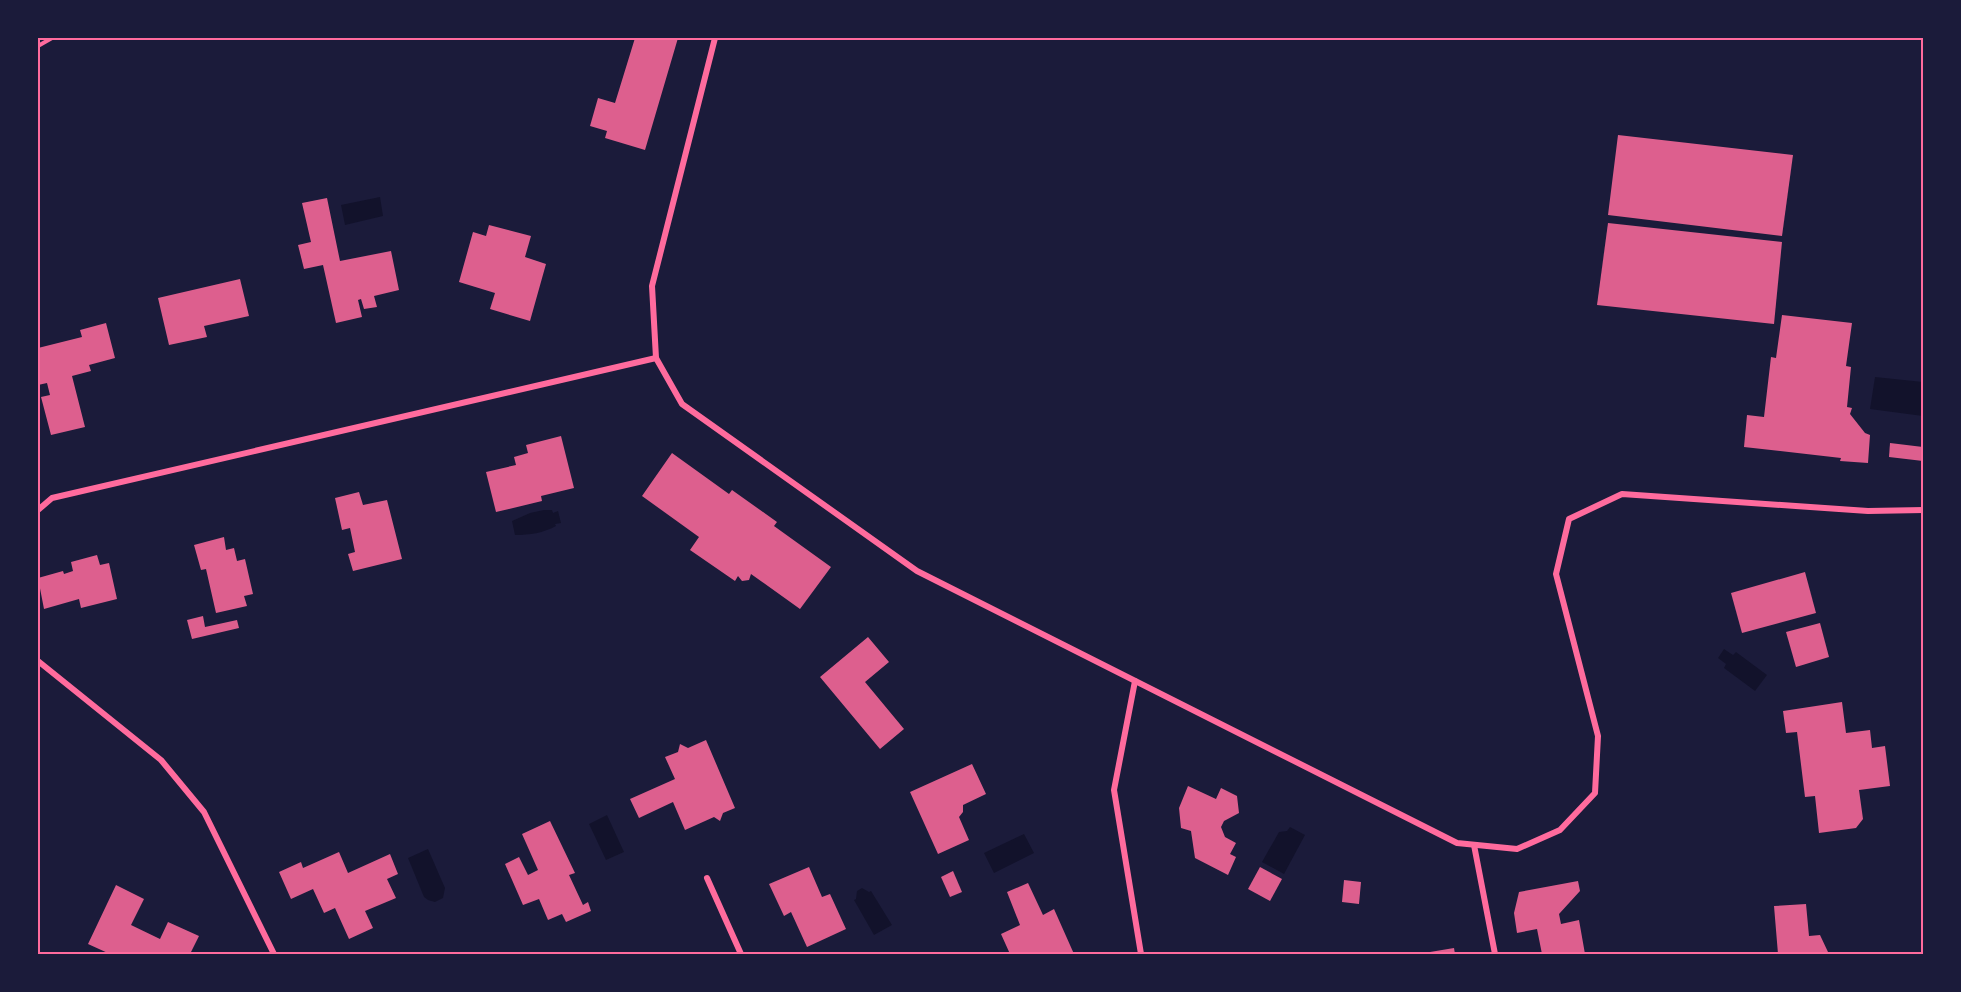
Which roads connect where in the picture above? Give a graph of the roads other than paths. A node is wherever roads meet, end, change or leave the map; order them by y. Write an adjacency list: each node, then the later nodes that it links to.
1 (715, 38): 2 (street)
2 (656, 358): 3 (street); 6 (street)
3 (38, 510)
4 (1923, 510): 7 (street)
5 (38, 661): 9 (street)
6 (1135, 681): 7 (street); 11 (street)
7 (1474, 844): 12 (street)
8 (707, 878): 10 (street)
9 (274, 954)
10 (741, 954)
11 (1141, 954)
12 (1495, 954)

